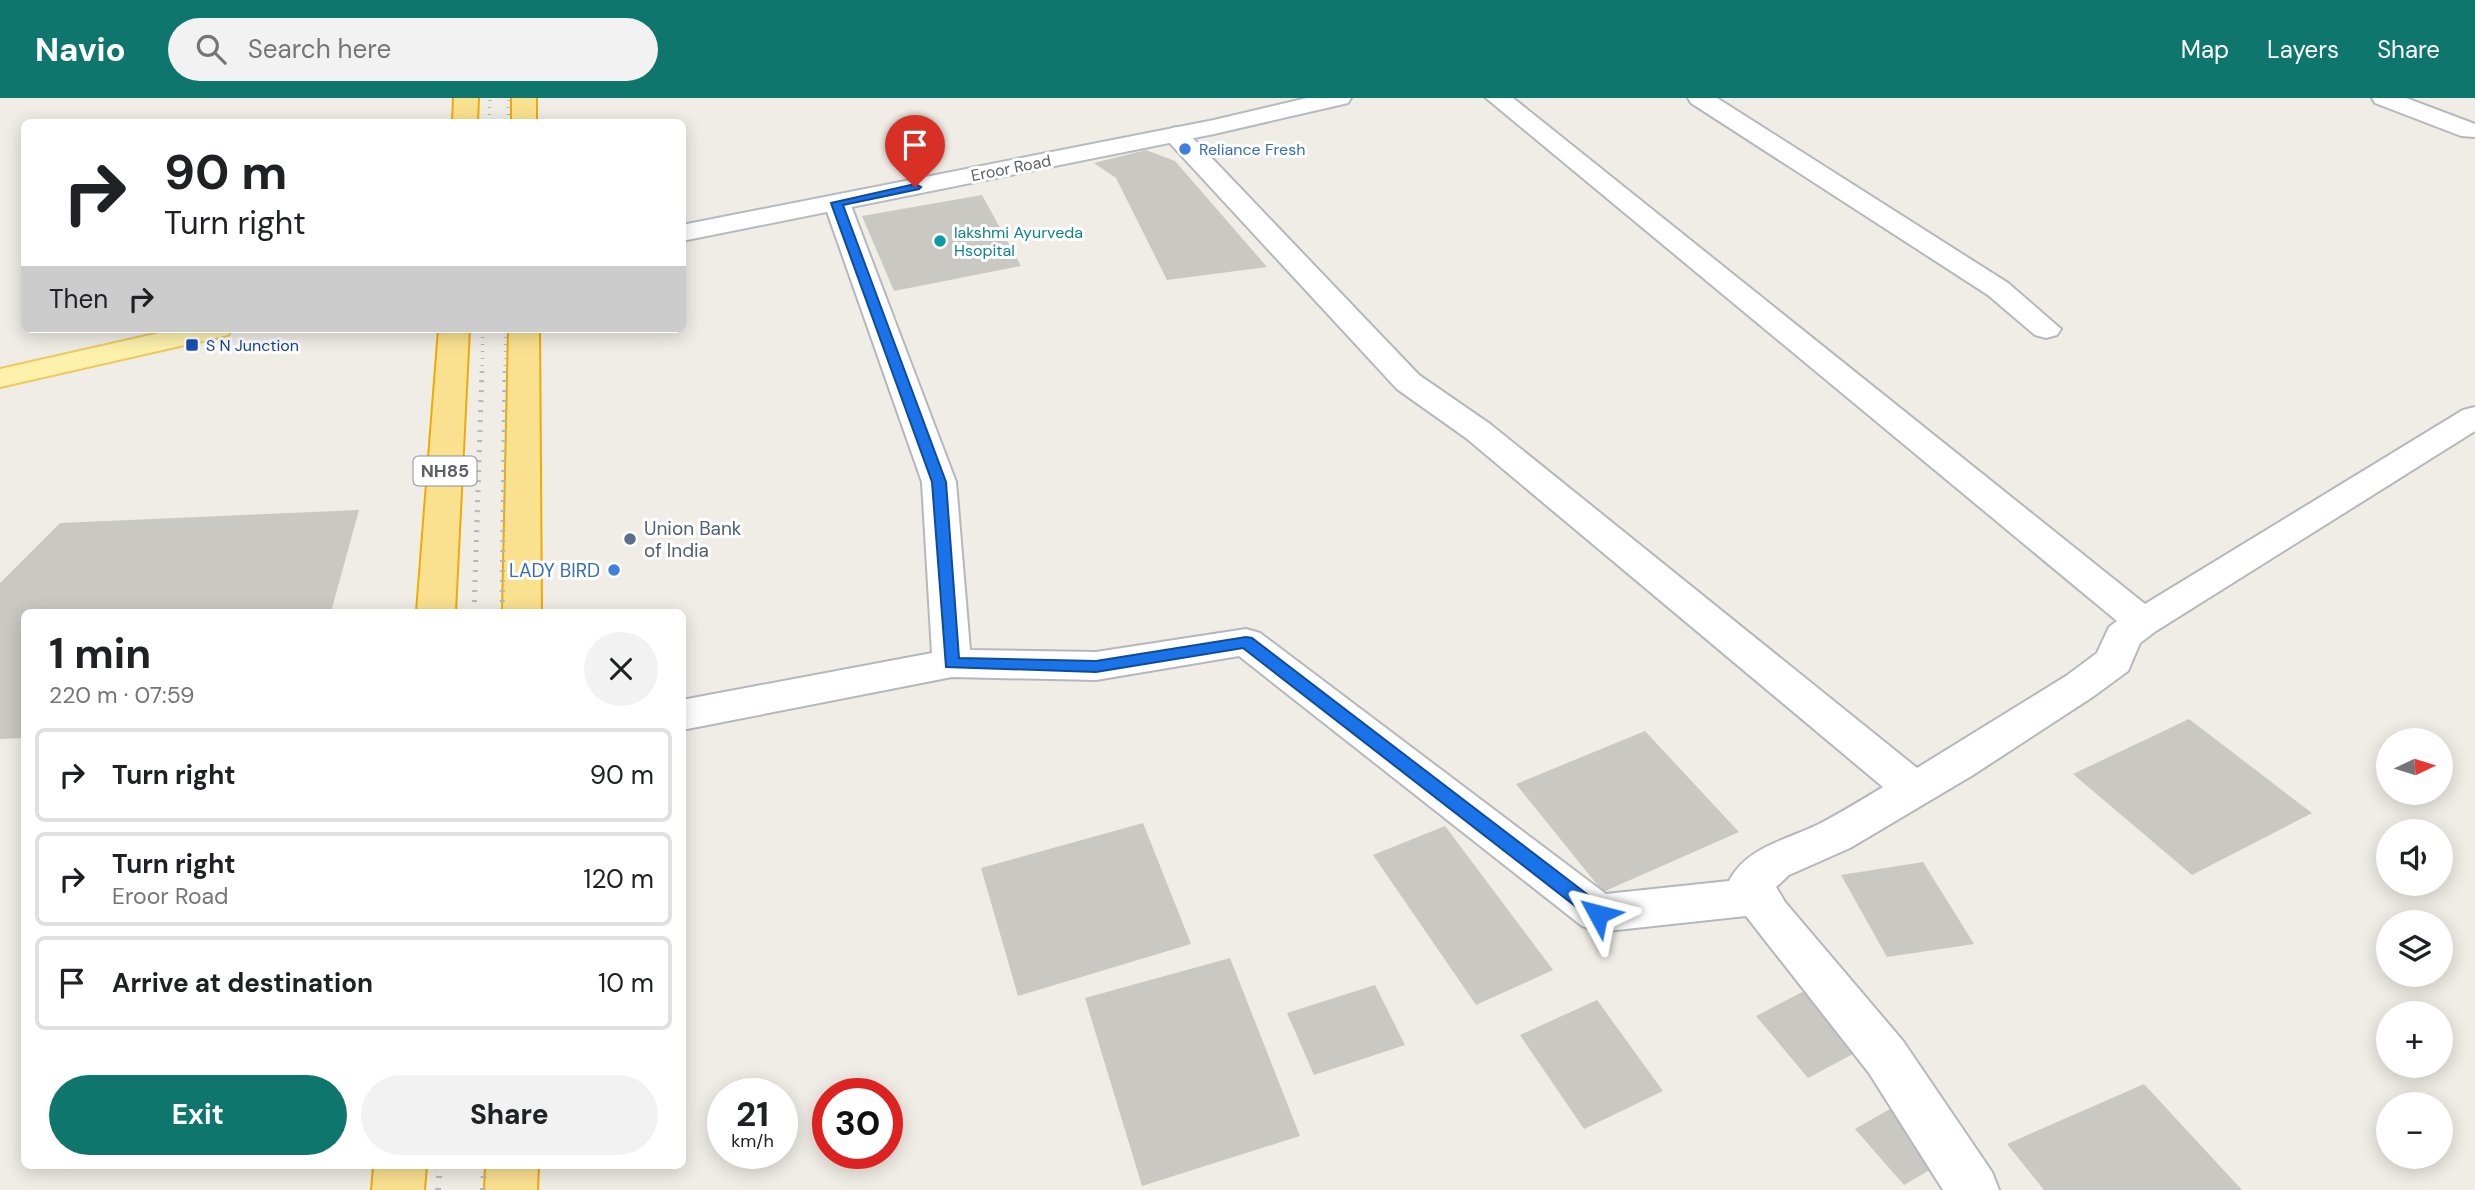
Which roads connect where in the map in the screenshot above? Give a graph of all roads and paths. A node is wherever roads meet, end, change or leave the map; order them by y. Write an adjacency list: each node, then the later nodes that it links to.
1 (467, 98): 7 (highway)
2 (524, 98): 8 (highway)
3 (1339, 98): 10 (street, Eroor Road)
4 (1499, 98): 21 (street)
5 (1700, 98): 13 (street)
6 (2384, 98): 9 (street)
7 (465, 119)
8 (524, 119)
9 (2470, 131)
10 (1176, 135): 11 (street, Eroor Road); 24 (street)
11 (837, 203): 12 (street, Eroor Road); 22 (street)
12 (686, 232)
13 (2046, 329)
14 (199, 333): 17 (main road)
15 (454, 333): 19 (highway, NH85)
16 (524, 333): 20 (highway)
17 (0, 377)
18 (2475, 417): 21 (street)
19 (436, 609)
20 (522, 609)
21 (2143, 622): 24 (street)
22 (952, 663): 23 (street); 25 (street)
23 (686, 714)
24 (1914, 789): 25 (street)
25 (1756, 897): 30 (street)
26 (400, 1169): 28 (highway)
27 (512, 1169): 29 (highway)
28 (398, 1190)
29 (511, 1190)
30 (1973, 1190)

